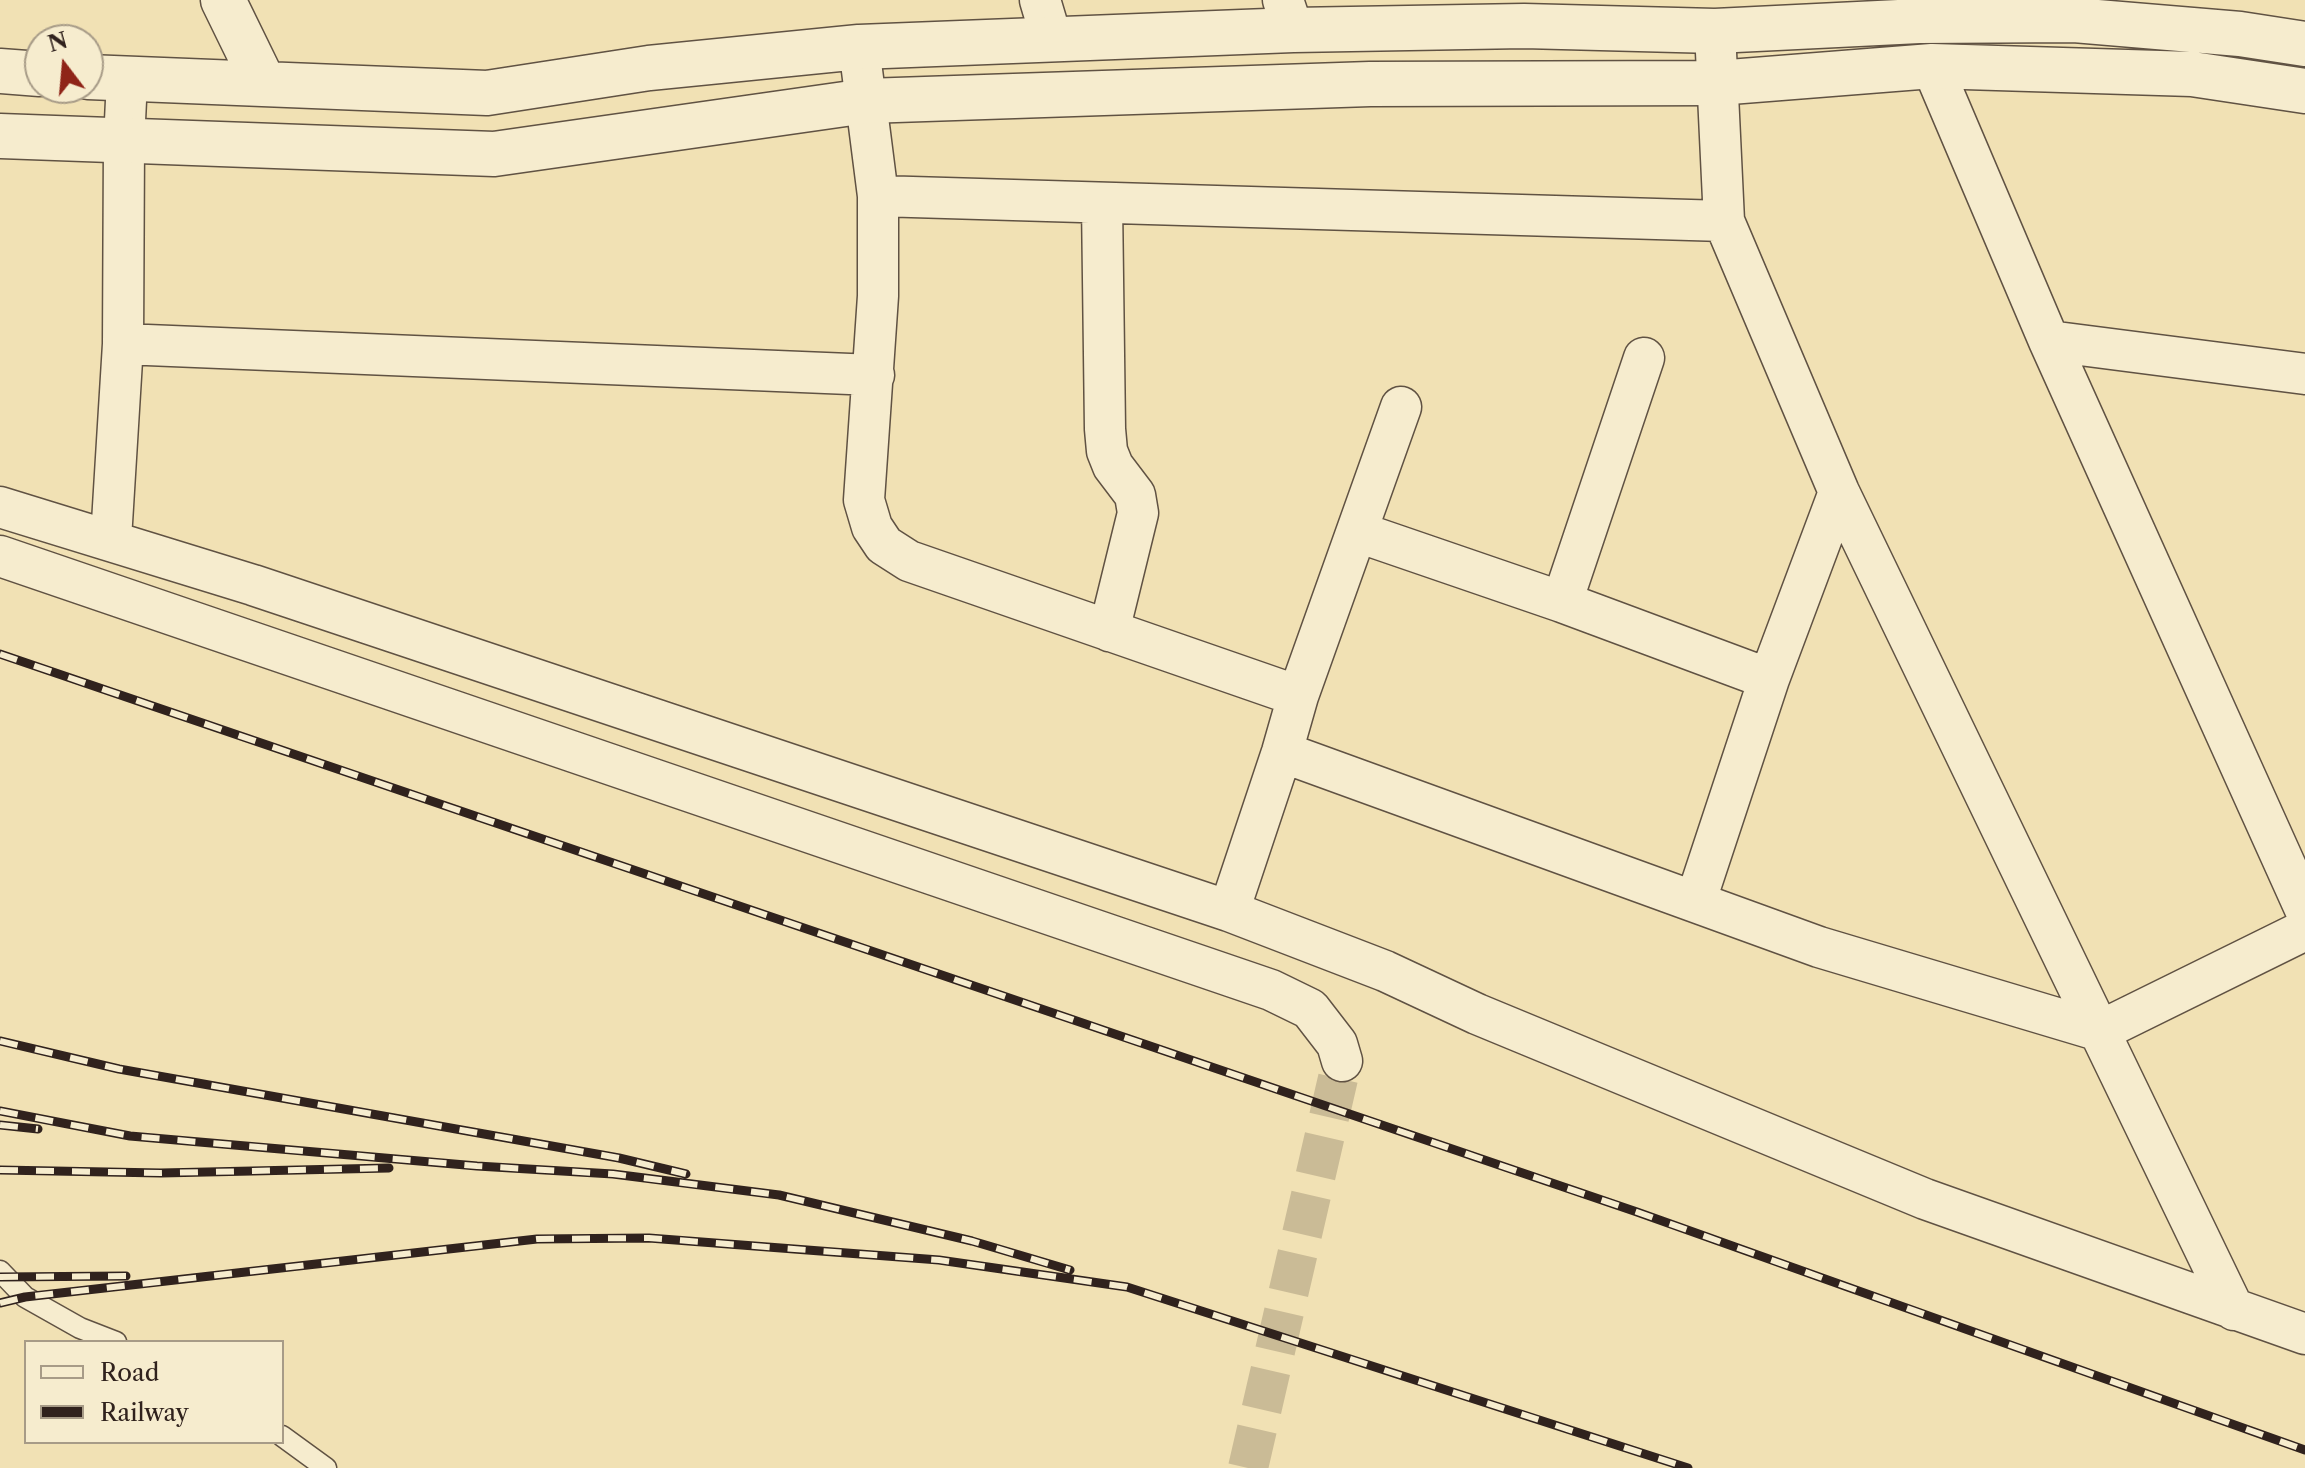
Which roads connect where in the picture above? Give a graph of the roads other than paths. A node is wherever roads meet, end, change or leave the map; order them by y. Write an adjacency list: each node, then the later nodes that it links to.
1 (223, 0): 16 (street)
2 (1920, 10): 3 (street); 8 (street)
3 (2152, 12): 9 (street)
4 (1520, 13): 5 (street); 6 (street)
5 (1657, 14): 8 (street)
6 (1288, 15): 7 (street)
7 (1046, 19): 10 (street)
8 (1715, 31): 15 (street)
9 (2305, 44)
10 (859, 47): 16 (street); 18 (street)
11 (1932, 66): 15 (street); 17 (street); 24 (street)
12 (0, 71): 13 (street)
13 (24, 73)
14 (108, 79): 16 (street); 20 (street)
15 (1717, 83): 18 (street); 23 (street)
16 (264, 84)
17 (2305, 91)
18 (866, 101): 20 (street); 21 (street)
19 (0, 136): 20 (street)
20 (124, 141): 25 (street)
21 (878, 196): 22 (street); 28 (street)
22 (1102, 203): 23 (street); 36 (street)
23 (1724, 221): 30 (street)
24 (2049, 341): 27 (street); 41 (street)
25 (123, 344): 28 (street); 33 (street)
26 (1644, 358): 35 (street)
27 (2305, 374)
28 (874, 375): 36 (street)
29 (1401, 407): 32 (street)
30 (1839, 492): 37 (street); 44 (street)
31 (0, 507): 33 (street)
32 (1358, 532): 35 (street); 38 (street)
33 (111, 539): 42 (street)
34 (0, 556): 45 (street)
35 (1562, 602): 37 (street)
36 (1109, 631): 38 (street)
37 (1769, 679): 40 (street)
38 (1298, 696): 39 (street)
39 (1282, 752): 40 (street); 42 (street)
40 (1696, 900): 44 (street)
41 (2305, 909)
42 (1229, 911): 47 (street)
43 (2305, 930): 44 (street)
44 (2100, 1031): 47 (street)
45 (1342, 1061)
46 (0, 1271): 49 (lane)
47 (2234, 1310): 48 (street)
48 (2305, 1334)
49 (111, 1340)
50 (284, 1437): 51 (lane)
51 (326, 1468)

